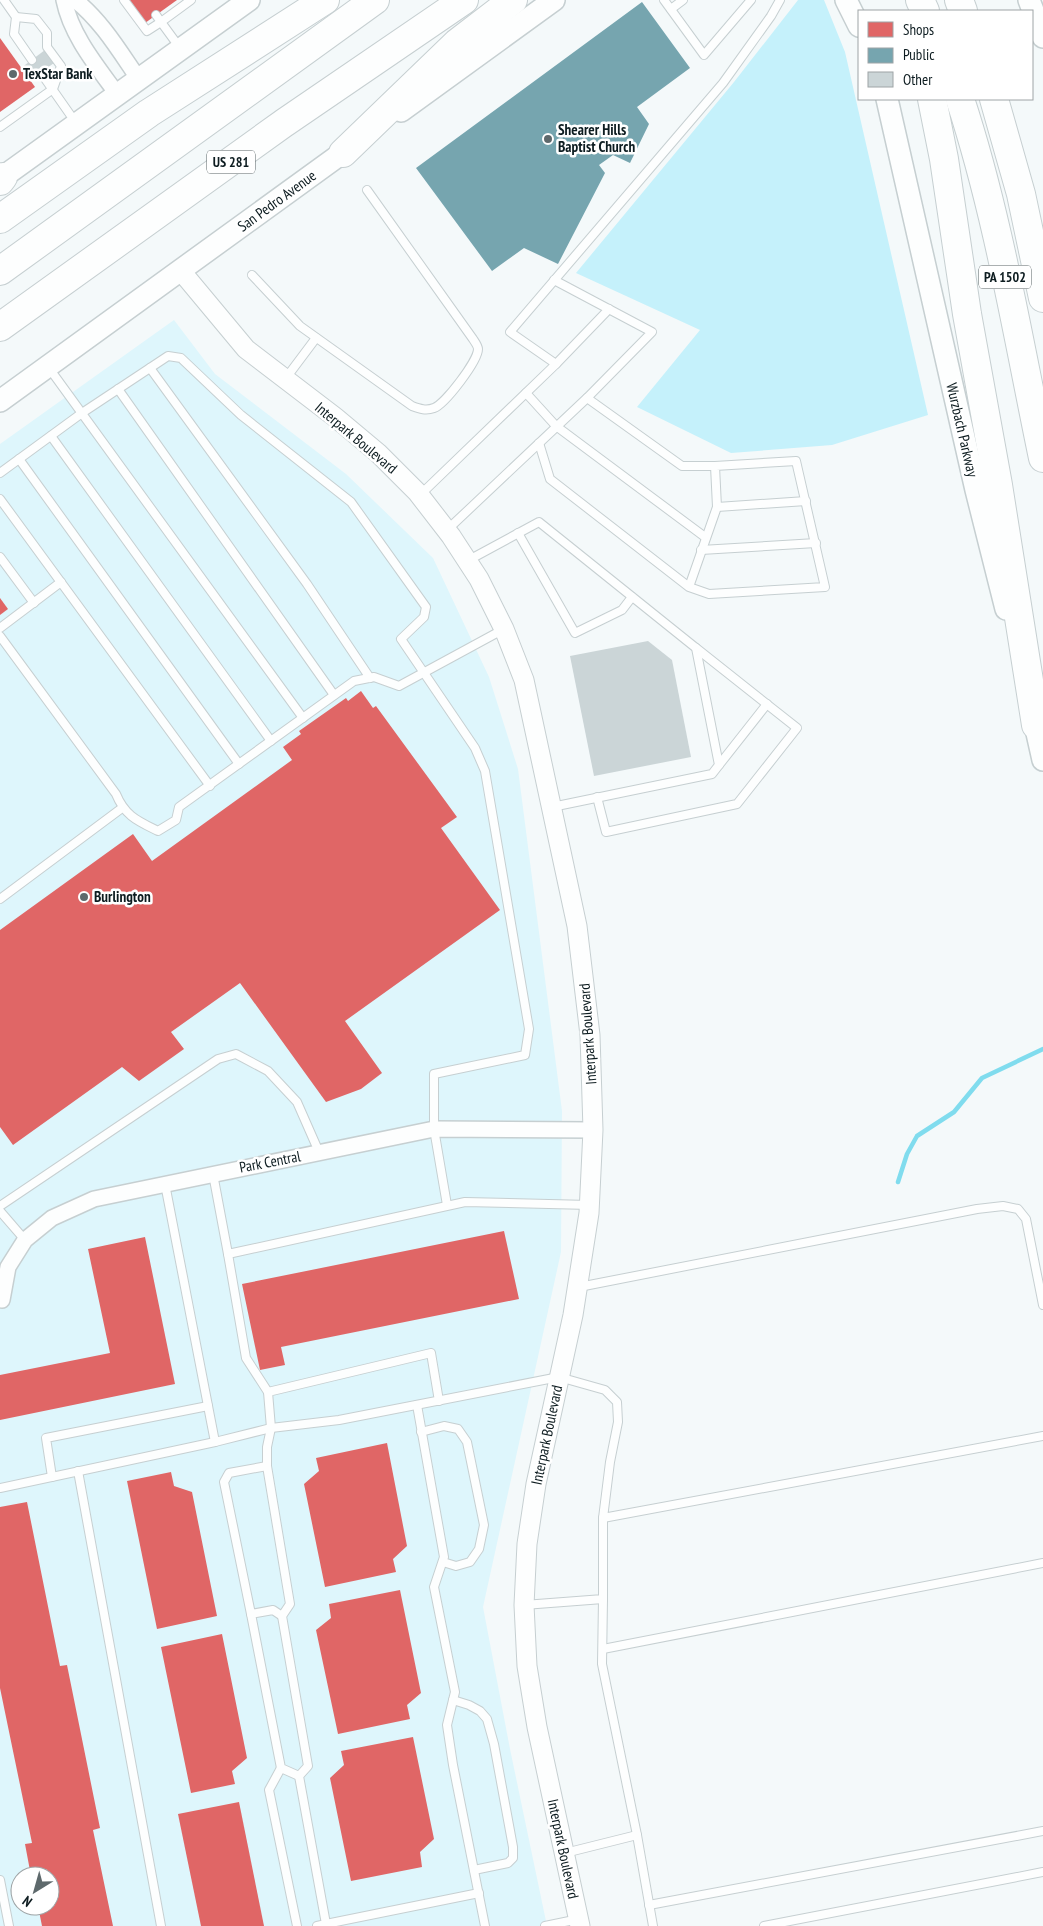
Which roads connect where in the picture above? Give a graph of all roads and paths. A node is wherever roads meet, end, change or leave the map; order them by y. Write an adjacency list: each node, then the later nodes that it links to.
1 (4, 0): 19 (lane)
2 (64, 0): 28 (street)
3 (76, 0): 26 (street)
4 (124, 0): 20 (lane)
5 (191, 0): 20 (lane)
6 (325, 0): 38 (highway)
7 (375, 0): 39 (highway)
8 (464, 0): 45 (highway, US 281)
9 (512, 0): 35 (highway)
10 (554, 0): 35 (main road, San Pedro Avenue)
11 (664, 0): 17 (lane)
12 (683, 0): 17 (lane)
13 (751, 0): 17 (lane)
14 (780, 0): 42 (lane)
15 (846, 0): 21 (main road)
16 (242, 2): 23 (main road)
17 (671, 9)
18 (1033, 11): 22 (main road)
19 (16, 17): 24 (lane); 27 (lane)
20 (159, 18): 23 (lane)
21 (858, 24)
22 (1043, 37)
23 (180, 48): 26 (main road)
24 (32, 60)
25 (41, 72): 27 (lane)
26 (138, 78): 28 (main road)
27 (53, 89): 33 (lane); 34 (lane)
28 (116, 94): 33 (main road)
29 (887, 100): 87 (main road, Wurzbach Parkway)
30 (932, 100): 87 (highway)
31 (960, 100): 59 (highway, PA 1502)
32 (994, 100): 43 (highway, PA 1502)
33 (76, 123): 36 (main road)
34 (0, 126)
35 (343, 153): 40 (main road, San Pedro Avenue)
36 (1, 179)
37 (366, 190): 46 (lane)
38 (0, 219)
39 (0, 271)
40 (180, 271): 48 (main road, San Pedro Avenue); 50 (street, Interpark Boulevard)
41 (252, 274): 46 (lane)
42 (554, 280): 44 (lane); 47 (lane)
43 (1043, 298)
44 (609, 309): 47 (lane); 53 (lane)
45 (0, 326)
46 (316, 338): 50 (lane)
47 (556, 364): 52 (lane)
48 (48, 366): 54 (main road, San Pedro Avenue); 55 (lane)
49 (150, 368): 51 (lane); 82 (lane); 83 (lane)
50 (285, 380): 63 (street, Interpark Boulevard)
51 (118, 389): 55 (lane); 84 (lane)
52 (526, 393): 56 (lane); 63 (lane)
53 (587, 398): 56 (lane); 61 (lane)
54 (0, 401)
55 (82, 413): 57 (lane); 86 (lane)
56 (556, 426): 58 (lane); 69 (lane)
57 (51, 436): 60 (lane); 88 (lane)
58 (539, 443): 67 (lane); 75 (lane)
59 (1043, 458)
60 (19, 459): 62 (lane); 90 (lane)
61 (715, 466): 65 (lane); 66 (lane)
62 (0, 473)
63 (419, 496): 67 (street, Interpark Boulevard)
64 (0, 499): 74 (lane)
65 (806, 501): 66 (lane); 70 (lane)
66 (717, 507): 69 (lane)
67 (447, 530): 73 (street, Interpark Boulevard)
68 (518, 534): 73 (lane); 76 (lane); 76 (lane)
69 (706, 537): 71 (lane)
70 (816, 543): 71 (lane); 75 (lane)
71 (701, 550): 75 (lane)
72 (0, 557): 77 (lane)
73 (467, 561): 79 (street, Interpark Boulevard)
74 (61, 582): 77 (lane); 92 (lane)
75 (689, 587)
76 (632, 597): 81 (lane)
77 (34, 603): 78 (lane)
78 (0, 628)
79 (504, 629): 82 (lane); 94 (street, Interpark Boulevard)
80 (0, 636): 95 (lane)
81 (696, 648): 85 (lane); 91 (lane)
82 (423, 671): 83 (lane); 97 (lane)
83 (370, 678): 84 (lane)
84 (334, 695): 86 (lane)
85 (767, 704): 91 (lane); 93 (lane)
86 (303, 718): 88 (lane)
87 (1036, 725): 89 (main road, Wurzbach Parkway)
88 (271, 741): 90 (lane)
89 (1043, 760)
90 (239, 764): 92 (lane)
91 (719, 765): 93 (lane)
92 (210, 786): 95 (lane)
93 (597, 798): 94 (lane)
94 (552, 807): 98 (street, Interpark Boulevard)
95 (122, 808): 96 (lane)
96 (0, 899)
97 (434, 1129): 98 (street, Park Central); 99 (street, Park Central); 103 (lane)
98 (593, 1130): 102 (street, Interpark Boulevard)
99 (319, 1152): 100 (street, Park Central); 104 (lane)
100 (213, 1174): 101 (street, Park Central); 107 (lane)
101 (165, 1184): 106 (street, Park Central); 115 (lane)
102 (590, 1204): 103 (lane); 108 (street, Interpark Boulevard)
103 (447, 1205): 107 (lane)
104 (0, 1206)
105 (0, 1211): 106 (lane)
106 (25, 1240): 109 (street, Park Central)
107 (228, 1254): 112 (lane)
108 (577, 1288): 110 (lane); 111 (street, Interpark Boulevard)
109 (1, 1300)
110 (1043, 1305)
111 (559, 1377): 113 (lane); 124 (lane); 128 (street, Interpark Boulevard)
112 (268, 1392): 113 (lane); 116 (lane)
113 (439, 1401): 114 (lane)
114 (416, 1405): 116 (lane); 117 (lane)
115 (208, 1406): 119 (lane); 122 (lane)
116 (271, 1428): 119 (lane); 120 (lane)
117 (421, 1432): 125 (lane); 125 (lane)
118 (1043, 1436): 124 (lane)
119 (215, 1442): 121 (lane)
120 (266, 1466): 129 (lane); 130 (lane)
121 (78, 1472): 122 (lane); 146 (lane)
122 (52, 1477): 123 (lane)
123 (0, 1488)
124 (602, 1518): 127 (lane)
125 (443, 1562): 132 (lane)
126 (1043, 1563): 131 (lane)
127 (603, 1599): 128 (lane); 131 (lane)
128 (524, 1605): 137 (street, Interpark Boulevard)
129 (251, 1614): 130 (lane); 133 (lane)
130 (282, 1616): 134 (lane)
131 (602, 1649): 136 (lane)
132 (453, 1700): 138 (lane); 138 (lane)
133 (281, 1768): 134 (lane); 147 (lane)
134 (299, 1776): 144 (lane)
135 (1043, 1831): 142 (lane)
136 (636, 1836): 137 (lane); 142 (lane)
137 (564, 1853): 143 (street, Interpark Boulevard)
138 (474, 1870): 141 (lane)
139 (1043, 1872): 152 (lane)
140 (0, 1880): 145 (lane)
141 (479, 1893): 144 (lane); 149 (lane)
142 (649, 1905): 151 (lane)
143 (580, 1923): 150 (lane)
144 (326, 1925): 148 (lane)
145 (9, 1926)
146 (161, 1926)
147 (298, 1926)
148 (317, 1926)
149 (485, 1926)
150 (545, 1926)
151 (653, 1926)
152 (764, 1926)

